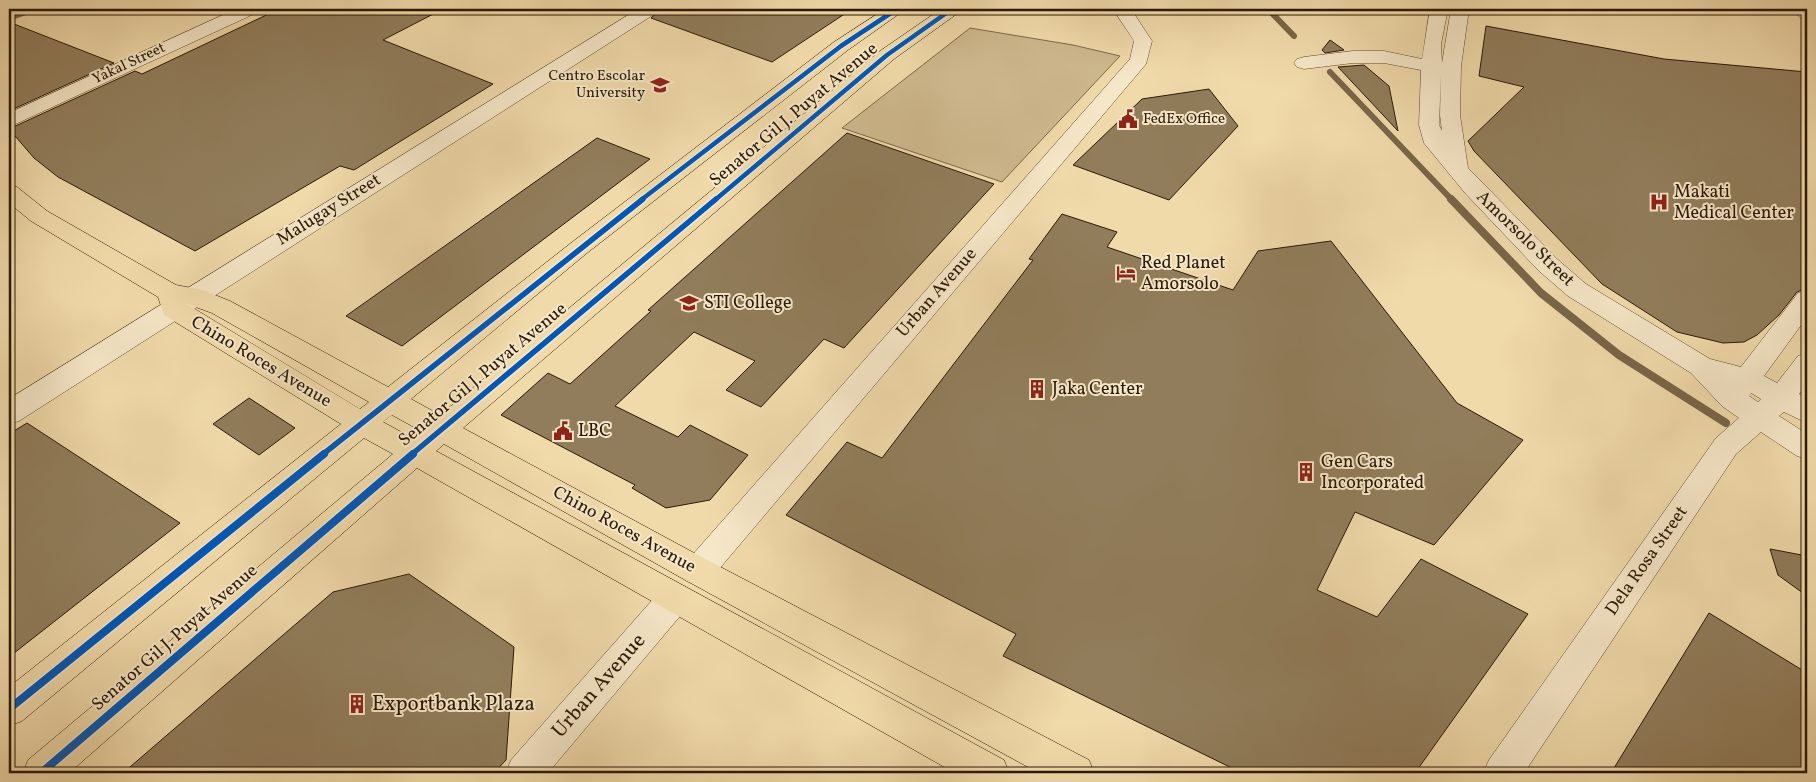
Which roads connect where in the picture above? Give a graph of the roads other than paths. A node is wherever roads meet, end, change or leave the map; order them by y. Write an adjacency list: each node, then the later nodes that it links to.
1 (250, 9): 14 (street, Yakal Street)
2 (650, 9): 17 (street, Malugay Street)
3 (896, 9): 21 (main road, Senator Gil J. Puyat Avenue)
4 (952, 9): 26 (main road, Senator Gil J. Puyat Avenue)
5 (1122, 9): 29 (street, Urban Avenue)
6 (1439, 9): 10 (street, Amorsolo Street)
7 (1460, 9): 13 (street, Amorsolo Street)
8 (1801, 9): 9 (street)
9 (1807, 14)
10 (1432, 44): 11 (street); 13 (street, Amorsolo Street)
11 (1384, 57): 12 (street); 13 (street)
12 (1304, 64)
13 (1441, 69): 19 (street, Amorsolo Street)
14 (9, 121)
15 (9, 192): 17 (main road, Chino Roces Avenue)
16 (1807, 299): 19 (street)
17 (179, 300): 21 (main road, Chino Roces Avenue); 22 (street, Malugay Street); 25 (main road, Chino Roces Avenue)
18 (1807, 363): 20 (street, Dela Rosa Street)
19 (1740, 389): 20 (street, Amorsolo Street); 24 (street, Amorsolo Street)
20 (1781, 398): 23 (street, Amorsolo Street); 24 (street, Dela Rosa Street)
21 (390, 401): 25 (main road, Senator Gil J. Puyat Avenue); 26 (main road, Chino Roces Avenue)
22 (9, 412)
23 (1807, 412)
24 (1757, 417): 27 (street, Amorsolo Street); 36 (street, Dela Rosa Street)
25 (363, 424): 28 (main road, Chino Roces Avenue); 31 (main road, Senator Gil J. Puyat Avenue)
26 (443, 429): 28 (main road, Senator Gil J. Puyat Avenue); 29 (main road, Chino Roces Avenue)
27 (1807, 448)
28 (414, 453): 30 (main road, Chino Roces Avenue); 32 (main road, Senator Gil J. Puyat Avenue)
29 (698, 571): 35 (main road, Chino Roces Avenue)
30 (674, 599): 33 (street, Urban Avenue); 34 (main road, Chino Roces Avenue)
31 (9, 709)
32 (41, 773)
33 (524, 773)
34 (991, 773)
35 (1076, 773)
36 (1502, 773)

